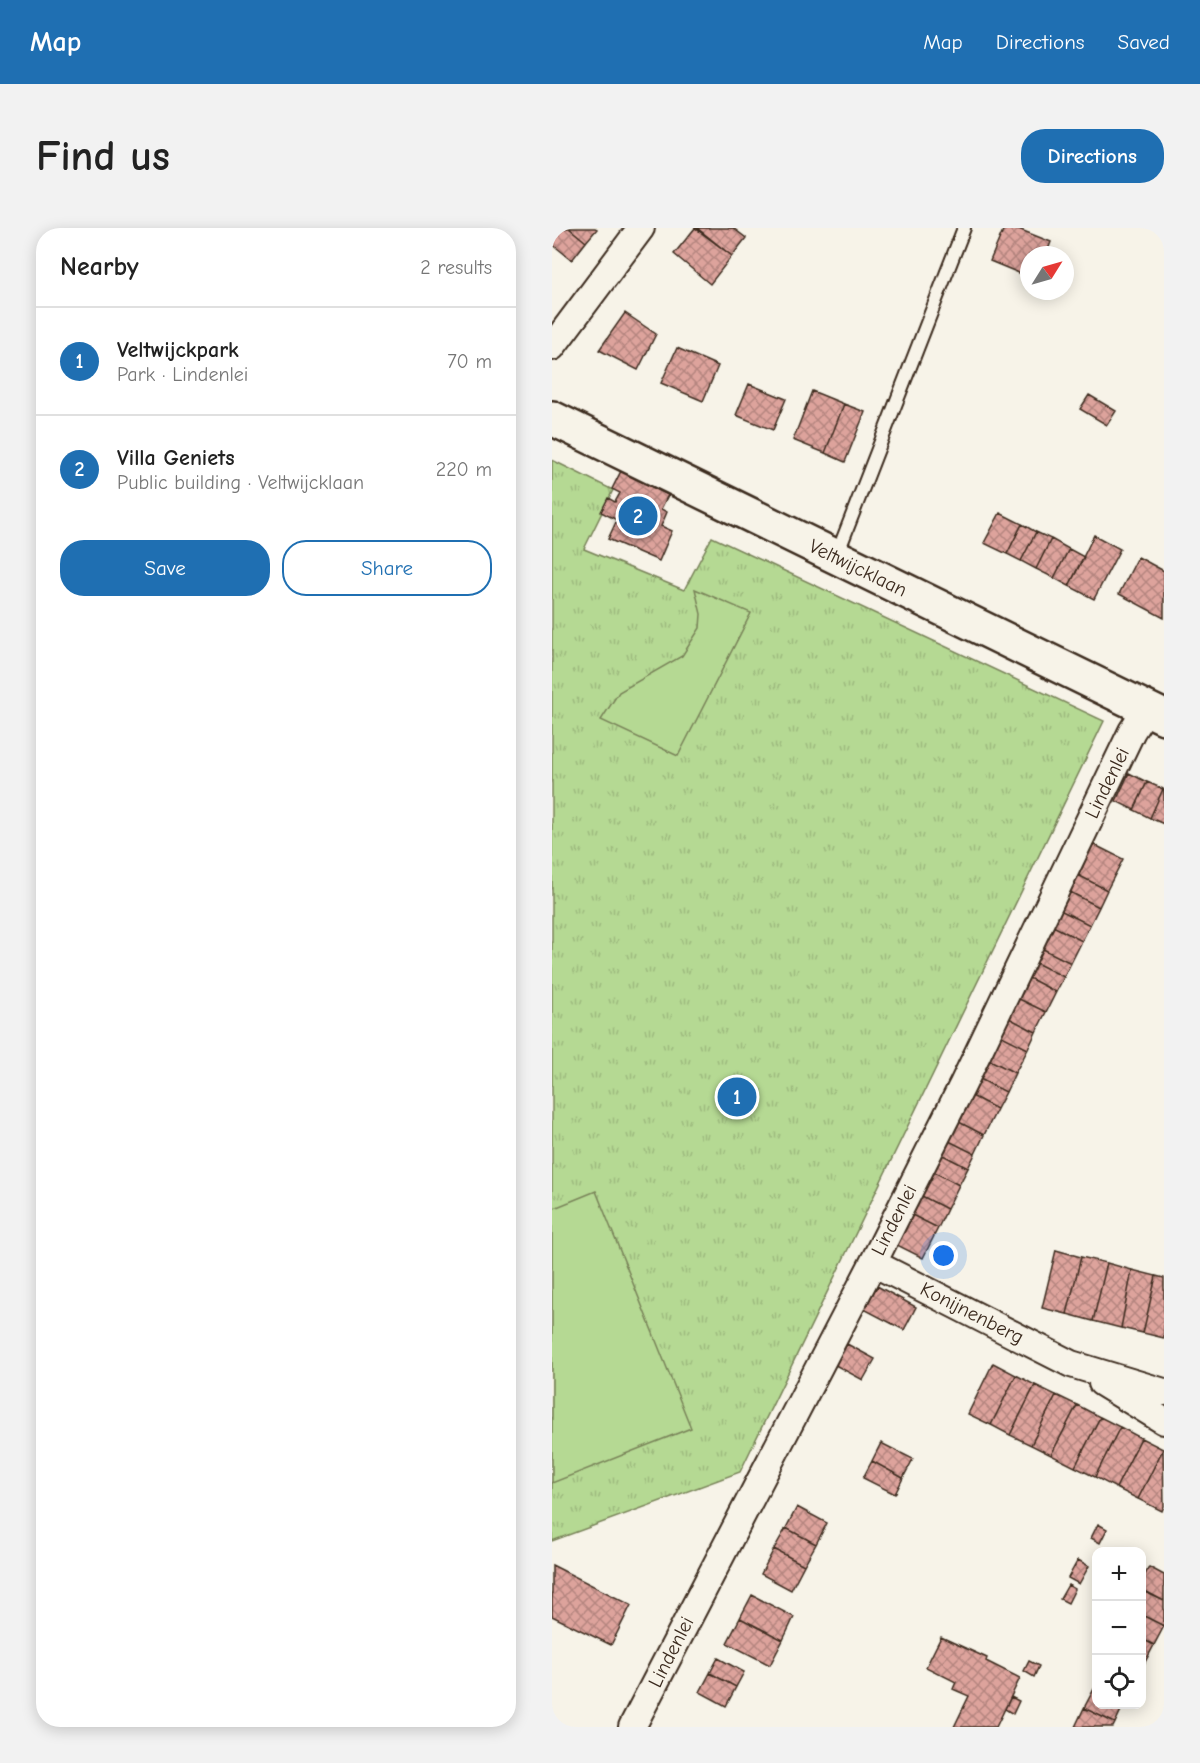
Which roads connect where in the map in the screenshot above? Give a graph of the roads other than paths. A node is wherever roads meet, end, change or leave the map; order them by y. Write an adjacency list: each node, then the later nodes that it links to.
1 (641, 228): 3 (street)
2 (964, 228): 5 (lane)
3 (552, 347)
4 (552, 418): 5 (street, Veltwijcklaan)
5 (836, 557): 6 (street, Veltwijcklaan)
6 (1155, 713): 7 (street, Lindenlei)
7 (873, 1263): 8 (street, Konijnenberg); 11 (street, Lindenlei)
8 (1071, 1364): 9 (street, Konijnenberg); 10 (street, Konijnenberg)
9 (1164, 1392)
10 (1164, 1421)
11 (632, 1727)

